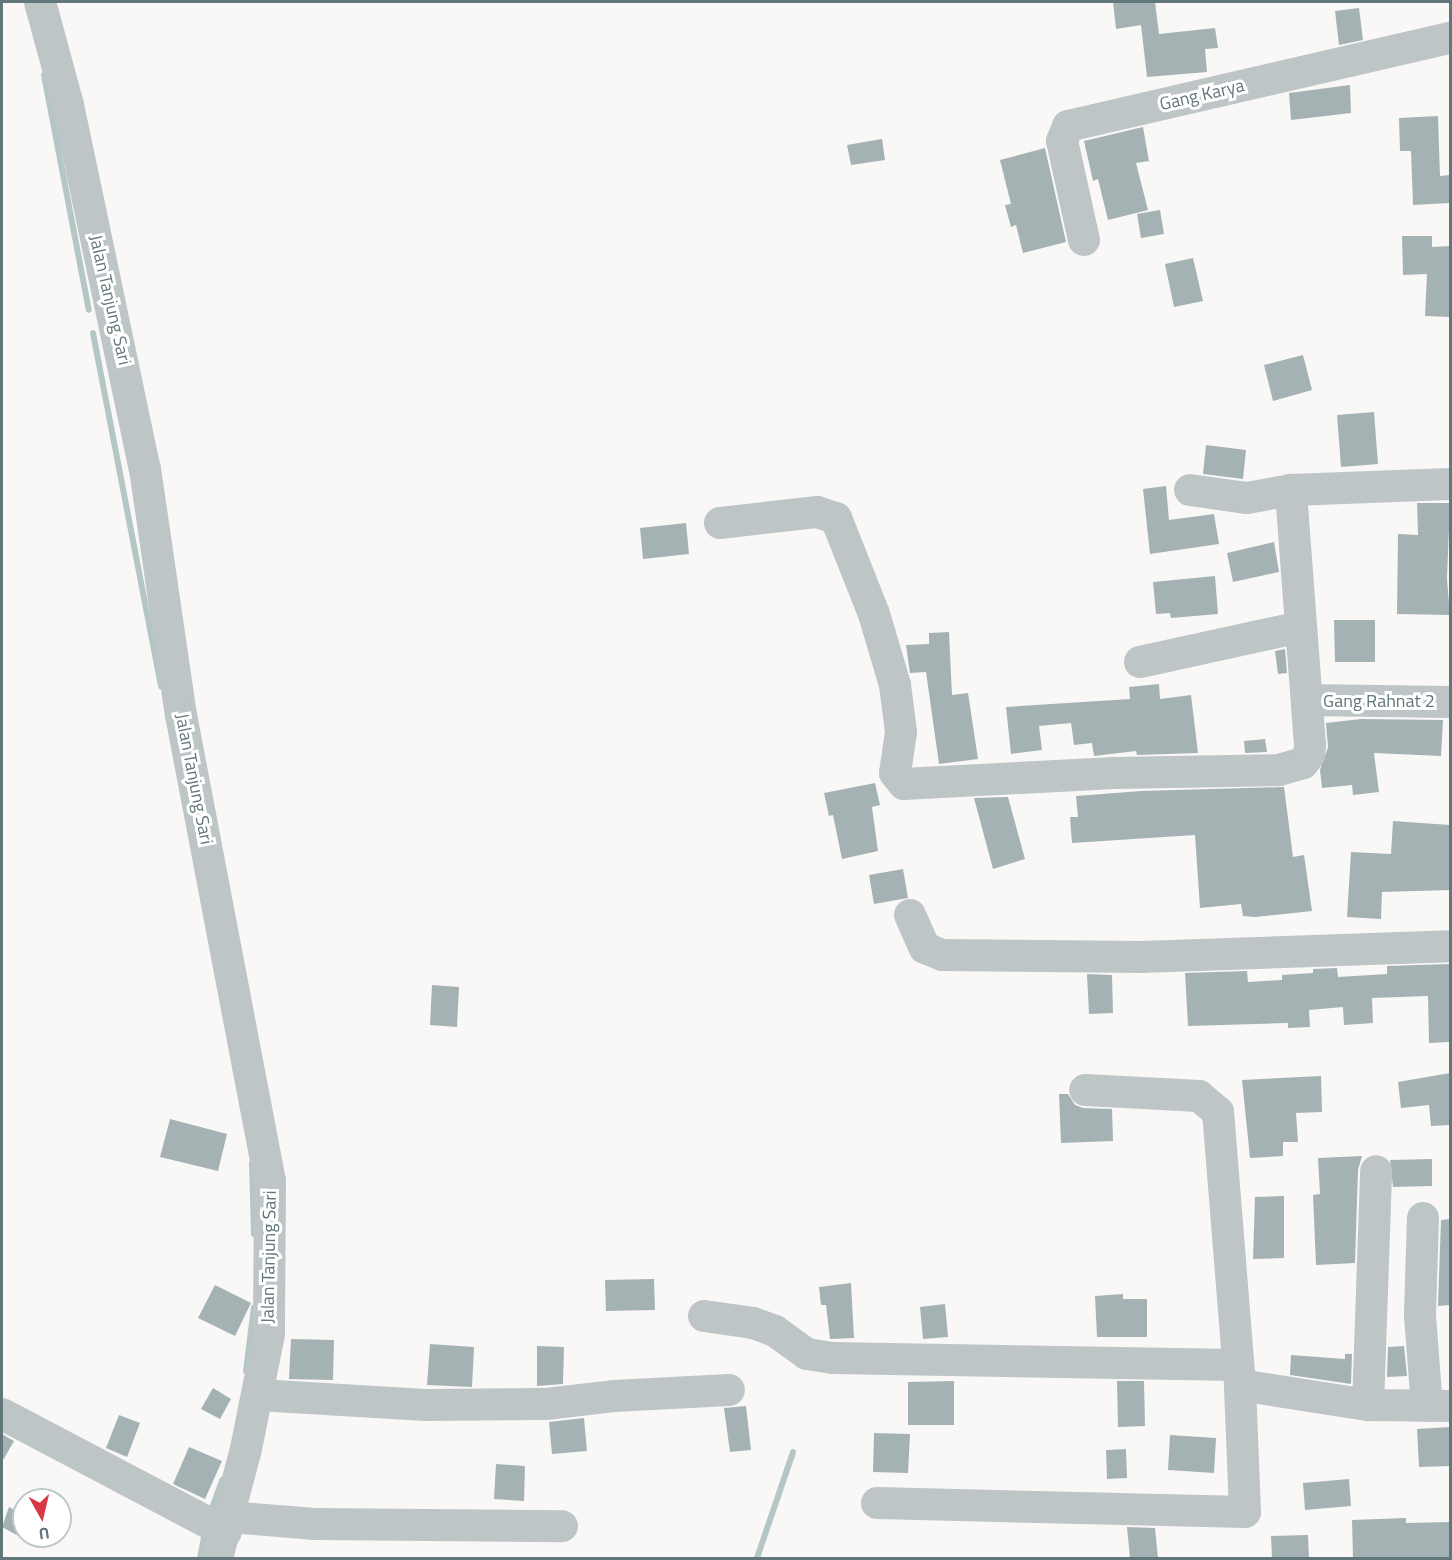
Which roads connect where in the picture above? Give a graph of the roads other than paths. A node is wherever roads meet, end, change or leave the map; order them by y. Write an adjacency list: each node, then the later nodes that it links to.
1 (40, 2): 20 (street, Jalan Tanjung Sari)
2 (1450, 38): 3 (street, Gang Karya)
3 (1084, 240)
4 (1450, 484): 6 (street)
5 (1190, 490): 6 (street)
6 (1291, 490): 8 (street)
7 (720, 523): 10 (street)
8 (1300, 627): 9 (street); 10 (street)
9 (1140, 662)
10 (1307, 700): 11 (street, Gang Rahnat 2)
11 (1450, 702)
12 (909, 915): 13 (street)
13 (1450, 946)
14 (1085, 1090): 18 (street)
15 (1376, 1171): 21 (street)
16 (1423, 1218): 22 (street)
17 (704, 1316): 18 (street)
18 (1238, 1375): 21 (street); 24 (street)
19 (729, 1390): 20 (street)
20 (258, 1395): 26 (street, Jalan Tanjung Sari)
21 (1368, 1406): 22 (street)
22 (1439, 1406)
23 (2, 1414): 26 (street)
24 (877, 1503)
25 (562, 1526): 26 (street)
26 (224, 1536)

